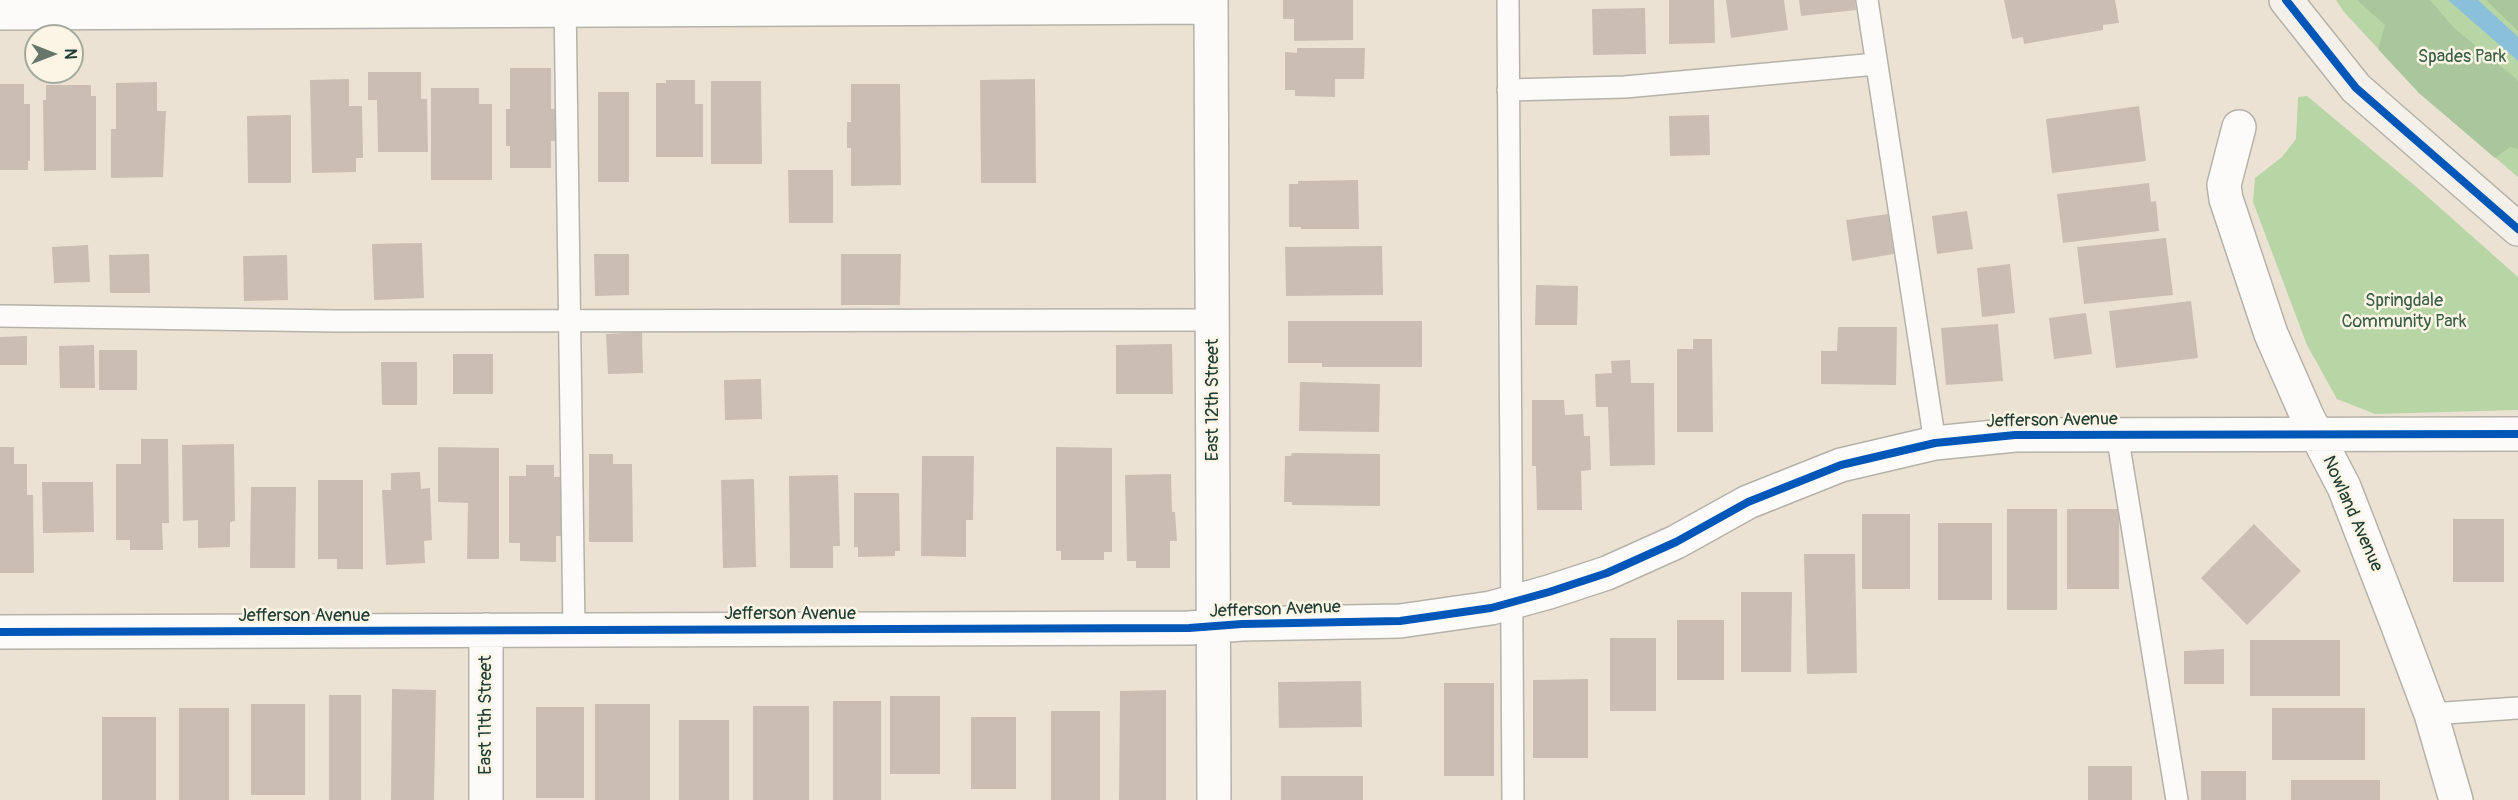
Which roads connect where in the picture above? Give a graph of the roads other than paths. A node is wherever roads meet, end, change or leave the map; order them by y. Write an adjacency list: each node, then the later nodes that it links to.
1 (1508, 0): 8 (lane)
2 (1866, 0): 7 (lane)
3 (2286, 0): 10 (main road)
4 (1211, 3): 5 (street); 12 (street, East 12th Street)
5 (565, 5): 6 (street); 13 (lane)
6 (0, 14)
7 (1876, 64): 8 (lane); 17 (lane)
8 (1508, 90): 18 (lane)
9 (2239, 127): 14 (street, Nowland Avenue)
10 (2518, 229)
11 (0, 316): 13 (lane)
12 (1213, 320): 13 (lane); 19 (street, East 12th Street)
13 (570, 321): 21 (lane)
14 (2315, 433): 15 (street, Jefferson Avenue); 16 (street, Jefferson Avenue); 24 (street, Nowland Avenue)
15 (2117, 434): 17 (street, Jefferson Avenue); 28 (lane)
16 (2518, 434)
17 (1935, 443): 18 (street, Jefferson Avenue)
18 (1513, 602): 19 (street, Jefferson Avenue); 27 (lane)
19 (1214, 626): 21 (street, Jefferson Avenue); 26 (street, East 12th Street)
20 (486, 630): 21 (street, Jefferson Avenue); 22 (street, Jefferson Avenue); 25 (street, East 11th Street)
21 (574, 630)
22 (0, 632)
23 (2518, 708): 24 (lane)
24 (2431, 714): 29 (street, Nowland Avenue)
25 (486, 800)
26 (1214, 800)
27 (1513, 800)
28 (2177, 800)
29 (2457, 800)

